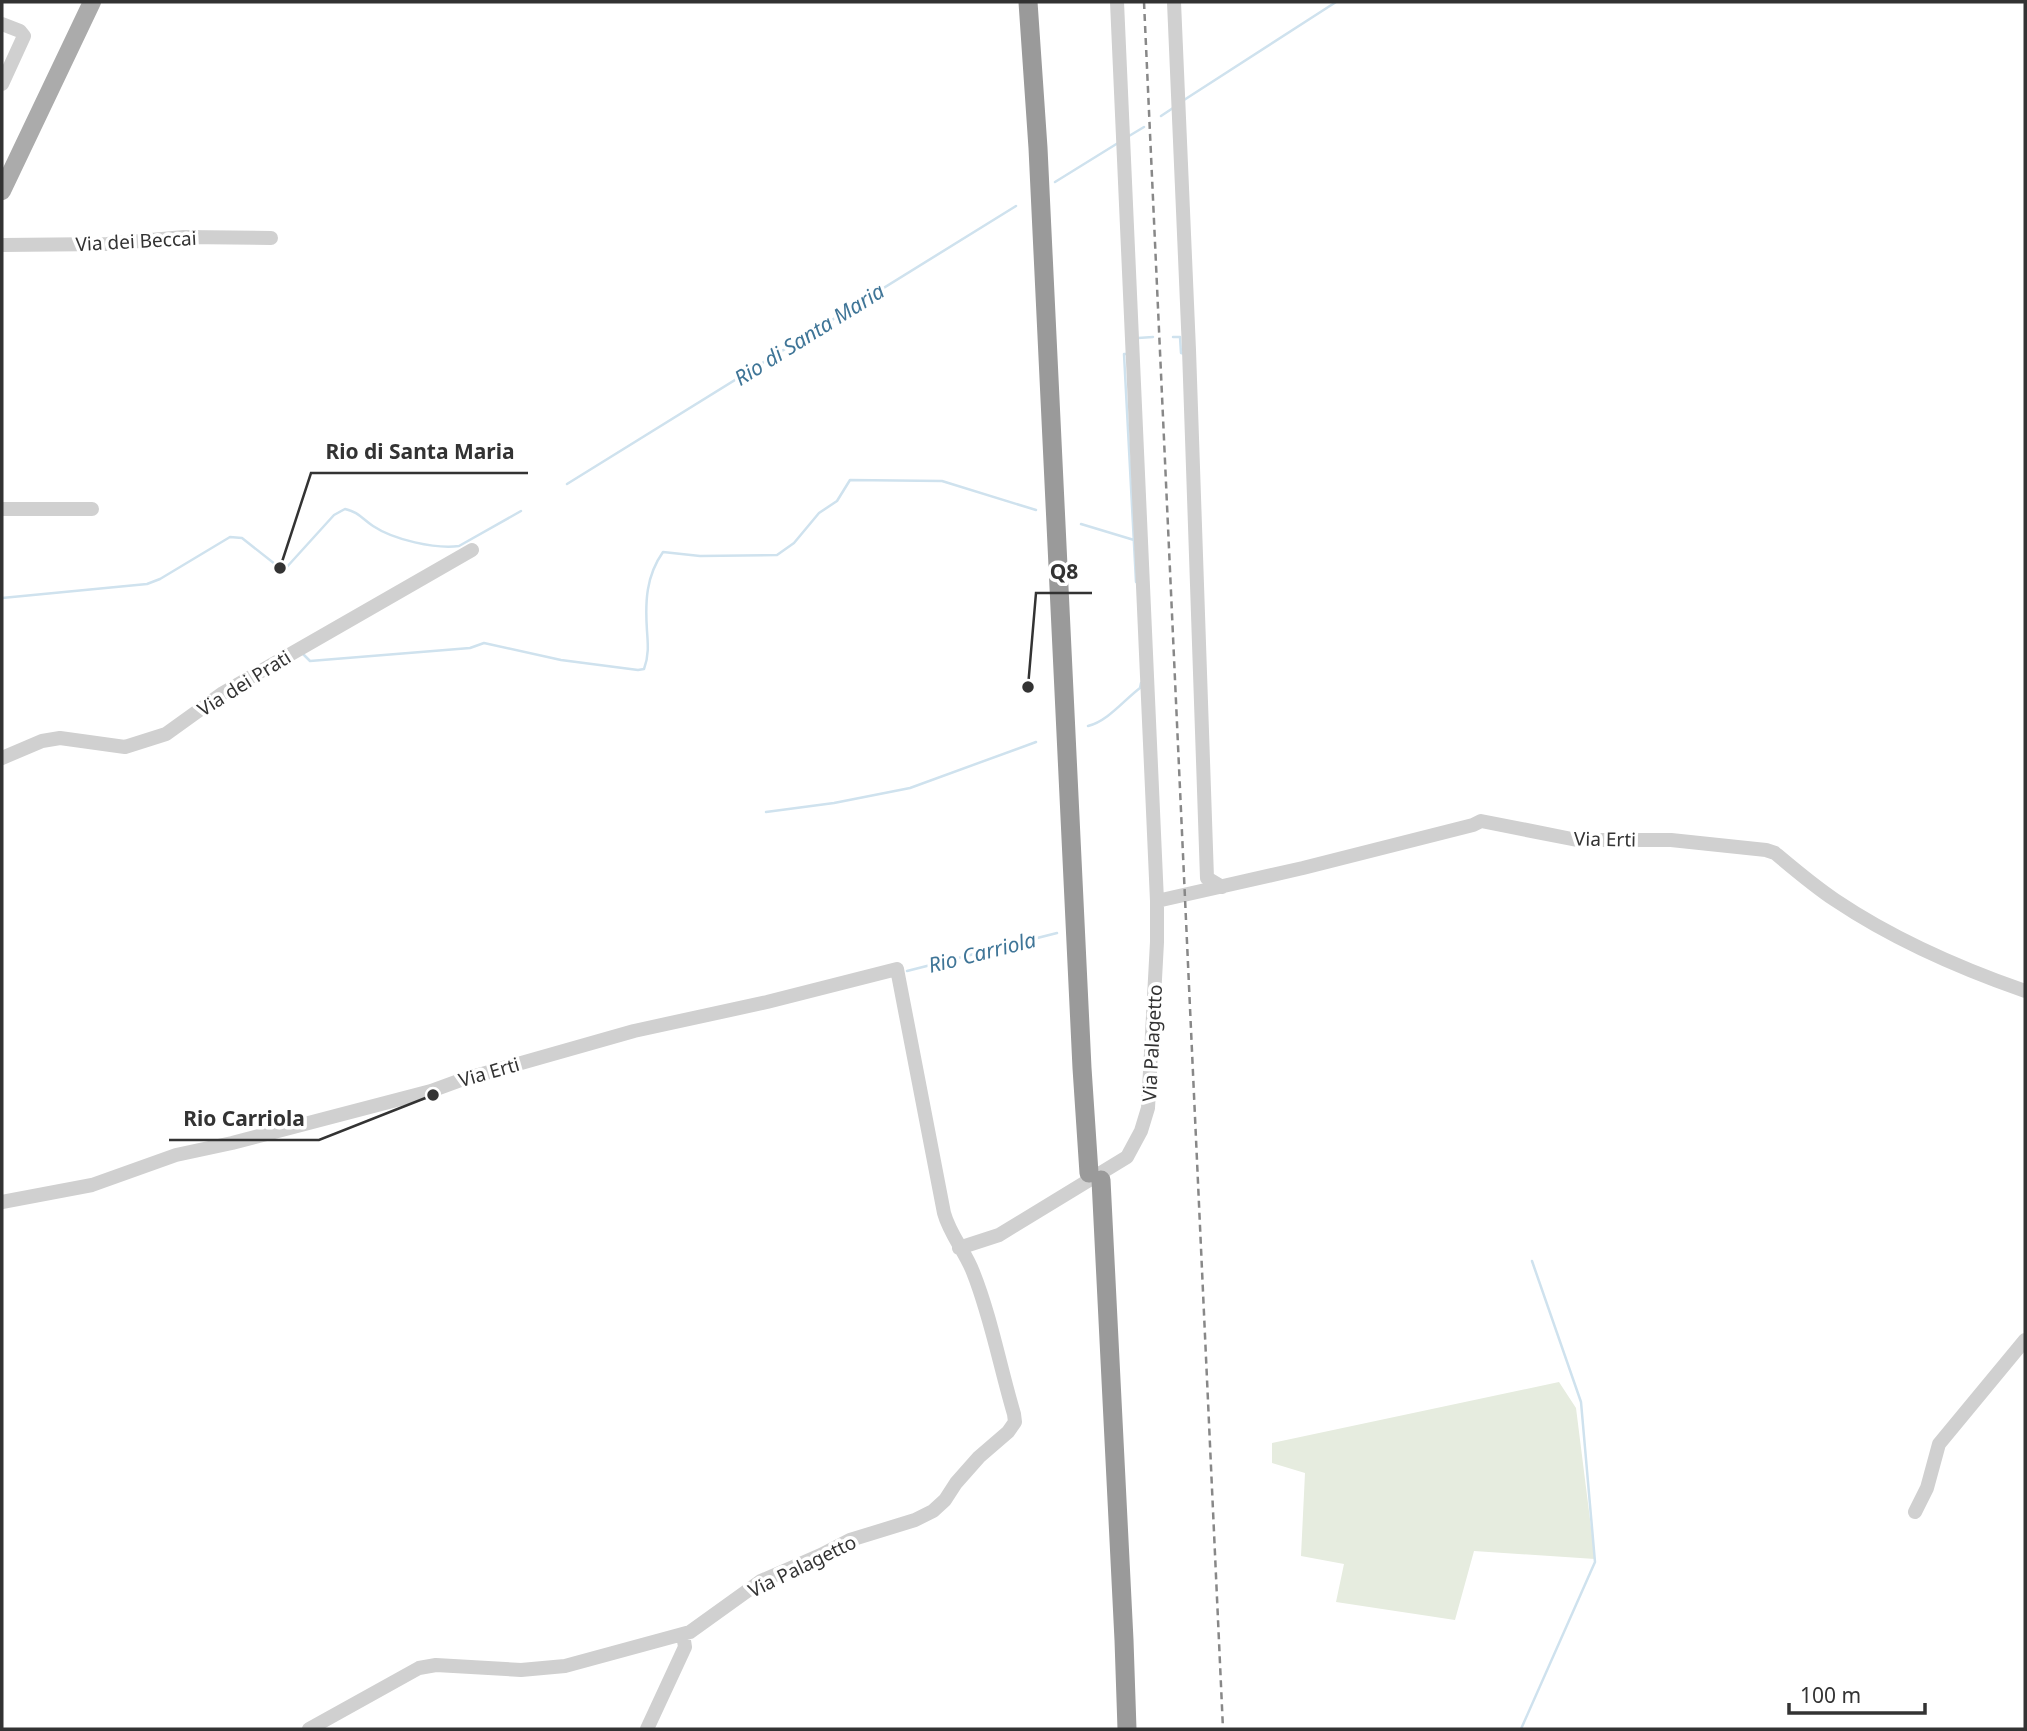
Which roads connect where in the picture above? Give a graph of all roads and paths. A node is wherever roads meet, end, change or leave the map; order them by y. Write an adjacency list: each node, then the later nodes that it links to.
1 (92, 2): 8 (main road)
2 (1028, 2): 19 (highway)
3 (1040, 2): 19 (highway)
4 (1118, 2): 16 (street, Via Palagetto)
5 (1174, 2): 15 (street)
6 (2, 24): 7 (street)
7 (2, 84)
8 (2, 188)
9 (271, 238): 10 (street, Via dei Beccai)
10 (2, 245)
11 (2, 509): 12 (street)
12 (92, 509)
13 (472, 550): 14 (street, Via dei Prati)
14 (2, 758)
15 (1222, 887): 16 (street, Via Erti); 18 (street, Via Erti)
16 (1157, 901): 21 (street, Via Palagetto)
17 (897, 969): 20 (street, Via Erti); 21 (street, Via Palagetto)
18 (2025, 991)
19 (1095, 1177): 27 (highway); 28 (highway)
20 (2, 1202)
21 (960, 1248): 24 (street, Via Palagetto)
22 (2025, 1340): 23 (street)
23 (1914, 1512)
24 (683, 1634): 25 (street, Via Palagetto); 26 (street)
25 (309, 1729)
26 (647, 1729)
27 (1114, 1729)
28 (1126, 1729)

